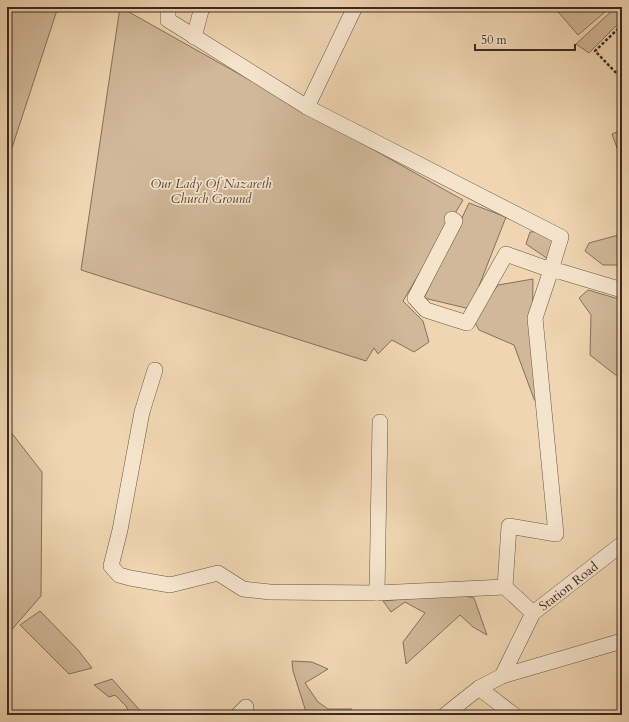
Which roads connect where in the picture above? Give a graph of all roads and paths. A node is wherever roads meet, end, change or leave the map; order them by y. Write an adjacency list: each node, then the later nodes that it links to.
1 (168, 7): 5 (street)
2 (202, 7): 5 (street)
3 (355, 7): 7 (street)
4 (622, 25): 6 (path)
5 (194, 37): 7 (street)
6 (622, 79)
7 (308, 107): 9 (street)
8 (452, 219): 9 (street)
9 (551, 270): 10 (street); 14 (street)
10 (622, 290)
11 (156, 370): 15 (street)
12 (380, 422): 15 (street)
13 (622, 544): 16 (street, Station Road)
14 (505, 588): 15 (street); 16 (street)
15 (377, 593)
16 (533, 613): 18 (street, Station Road)
17 (622, 641): 18 (street)
18 (502, 676): 19 (street)
19 (479, 688): 20 (street); 21 (street)
20 (445, 715)
21 (514, 715)

